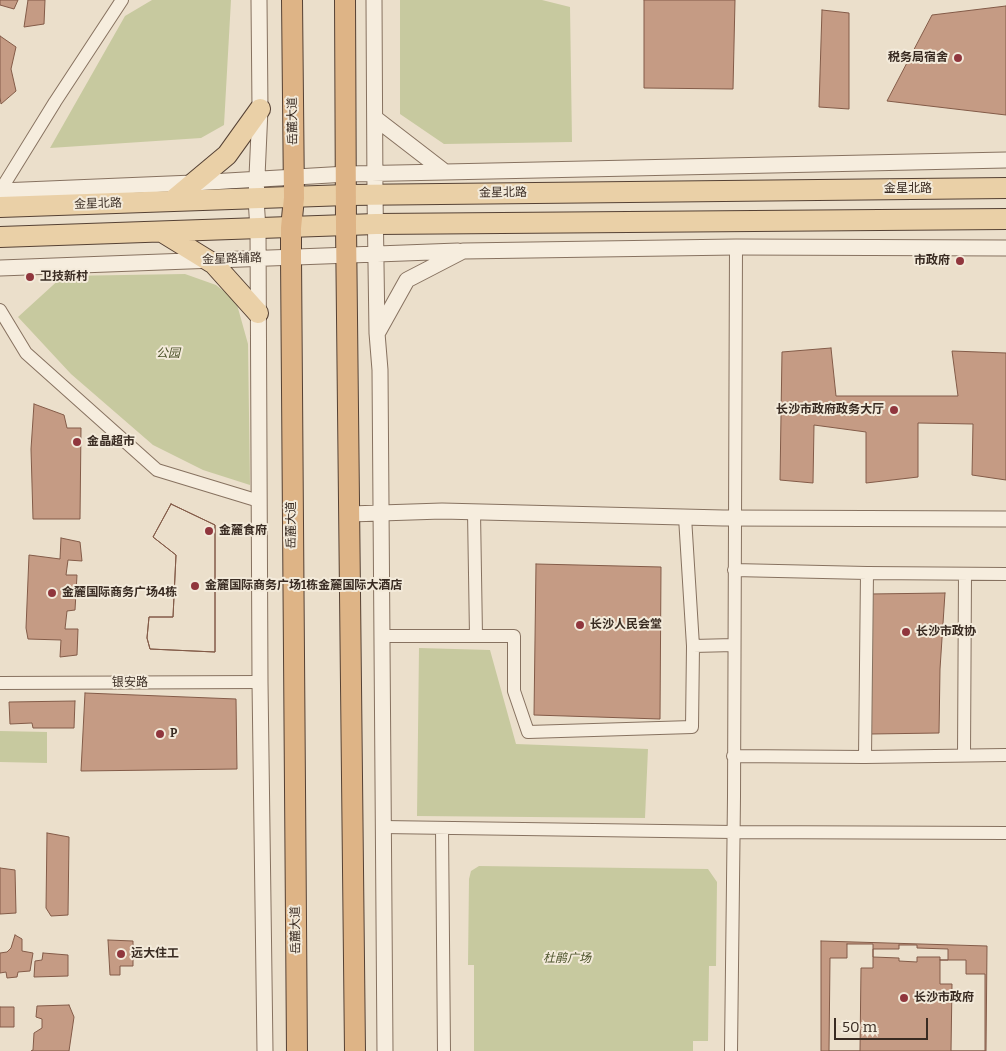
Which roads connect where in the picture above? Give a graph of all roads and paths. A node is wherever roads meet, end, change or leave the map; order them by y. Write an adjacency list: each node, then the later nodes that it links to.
1 (122, 0): 16 (street)
2 (259, 0): 6 (street)
3 (292, 0): 12 (highway, 岳麓大道)
4 (345, 0): 10 (highway)
5 (374, 0): 7 (street)
6 (260, 109): 13 (street); 14 (main road)
7 (375, 118): 9 (street); 11 (street)
8 (1006, 160): 9 (street)
9 (445, 172): 11 (street)
10 (346, 174): 11 (street); 12 (street); 18 (highway)
11 (375, 174): 17 (street)
12 (294, 177): 13 (street); 19 (highway, 岳麓大道)
13 (257, 179): 14 (street); 20 (street)
14 (193, 183): 16 (street); 21 (main road)
15 (1006, 188): 17 (main road, 金星北路)
16 (0, 191)
17 (375, 194): 18 (main road, 金星北路); 24 (street)
18 (347, 195): 19 (main road, 金星北路); 25 (highway)
19 (294, 198): 20 (main road, 金星北路); 26 (highway, 岳麓大道)
20 (256, 199): 21 (main road, 金星北路); 27 (street)
21 (172, 202): 22 (main road, 金星北路)
22 (0, 207)
23 (1006, 219): 24 (main road)
24 (376, 224): 25 (main road); 34 (street)
25 (346, 226): 26 (main road); 33 (highway)
26 (291, 228): 27 (main road); 35 (highway, 岳麓大道)
27 (258, 229): 28 (main road); 36 (street)
28 (162, 232): 29 (main road); 37 (main road)
29 (0, 237)
30 (736, 246): 31 (street, 金星路辅路); 32 (street, 金星路辅路); 47 (street)
31 (1006, 248)
32 (464, 251): 34 (street, 金星路辅路); 41 (street)
33 (346, 255): 34 (street, 金星路辅路); 35 (street, 金星路辅路); 45 (highway)
34 (376, 255): 41 (street)
35 (291, 257): 36 (street, 金星路辅路); 68 (highway, 岳麓大道)
36 (258, 258): 37 (street, 金星路辅路); 40 (street)
37 (208, 260): 38 (street, 金星路辅路); 40 (main road)
38 (0, 268)
39 (0, 310): 42 (street)
40 (258, 313): 42 (street)
41 (377, 333): 44 (street)
42 (259, 501): 57 (street)
43 (474, 512): 44 (street); 46 (street); 54 (street)
44 (381, 513): 45 (street); 53 (street)
45 (350, 514): 69 (highway)
46 (685, 517): 47 (street); 56 (street)
47 (735, 518): 48 (street); 49 (street)
48 (1006, 519)
49 (734, 570): 50 (street); 55 (street)
50 (867, 573): 51 (street); 62 (street)
51 (965, 574): 52 (street); 59 (street)
52 (1006, 574)
53 (382, 636): 54 (street); 63 (street)
54 (476, 636): 56 (street)
55 (734, 644): 56 (street); 61 (street)
56 (693, 646)
57 (260, 682): 58 (street, 银安路); 67 (street)
58 (0, 683)
59 (964, 755): 60 (street); 62 (street)
60 (1006, 755)
61 (733, 756): 62 (street); 65 (street)
62 (865, 757)
63 (383, 827): 64 (street); 70 (street)
64 (442, 828): 65 (street); 71 (street)
65 (734, 832): 66 (street); 72 (street)
66 (1006, 833)
67 (265, 1051)
68 (297, 1051)
69 (354, 1051)
70 (385, 1051)
71 (444, 1051)
72 (731, 1051)

